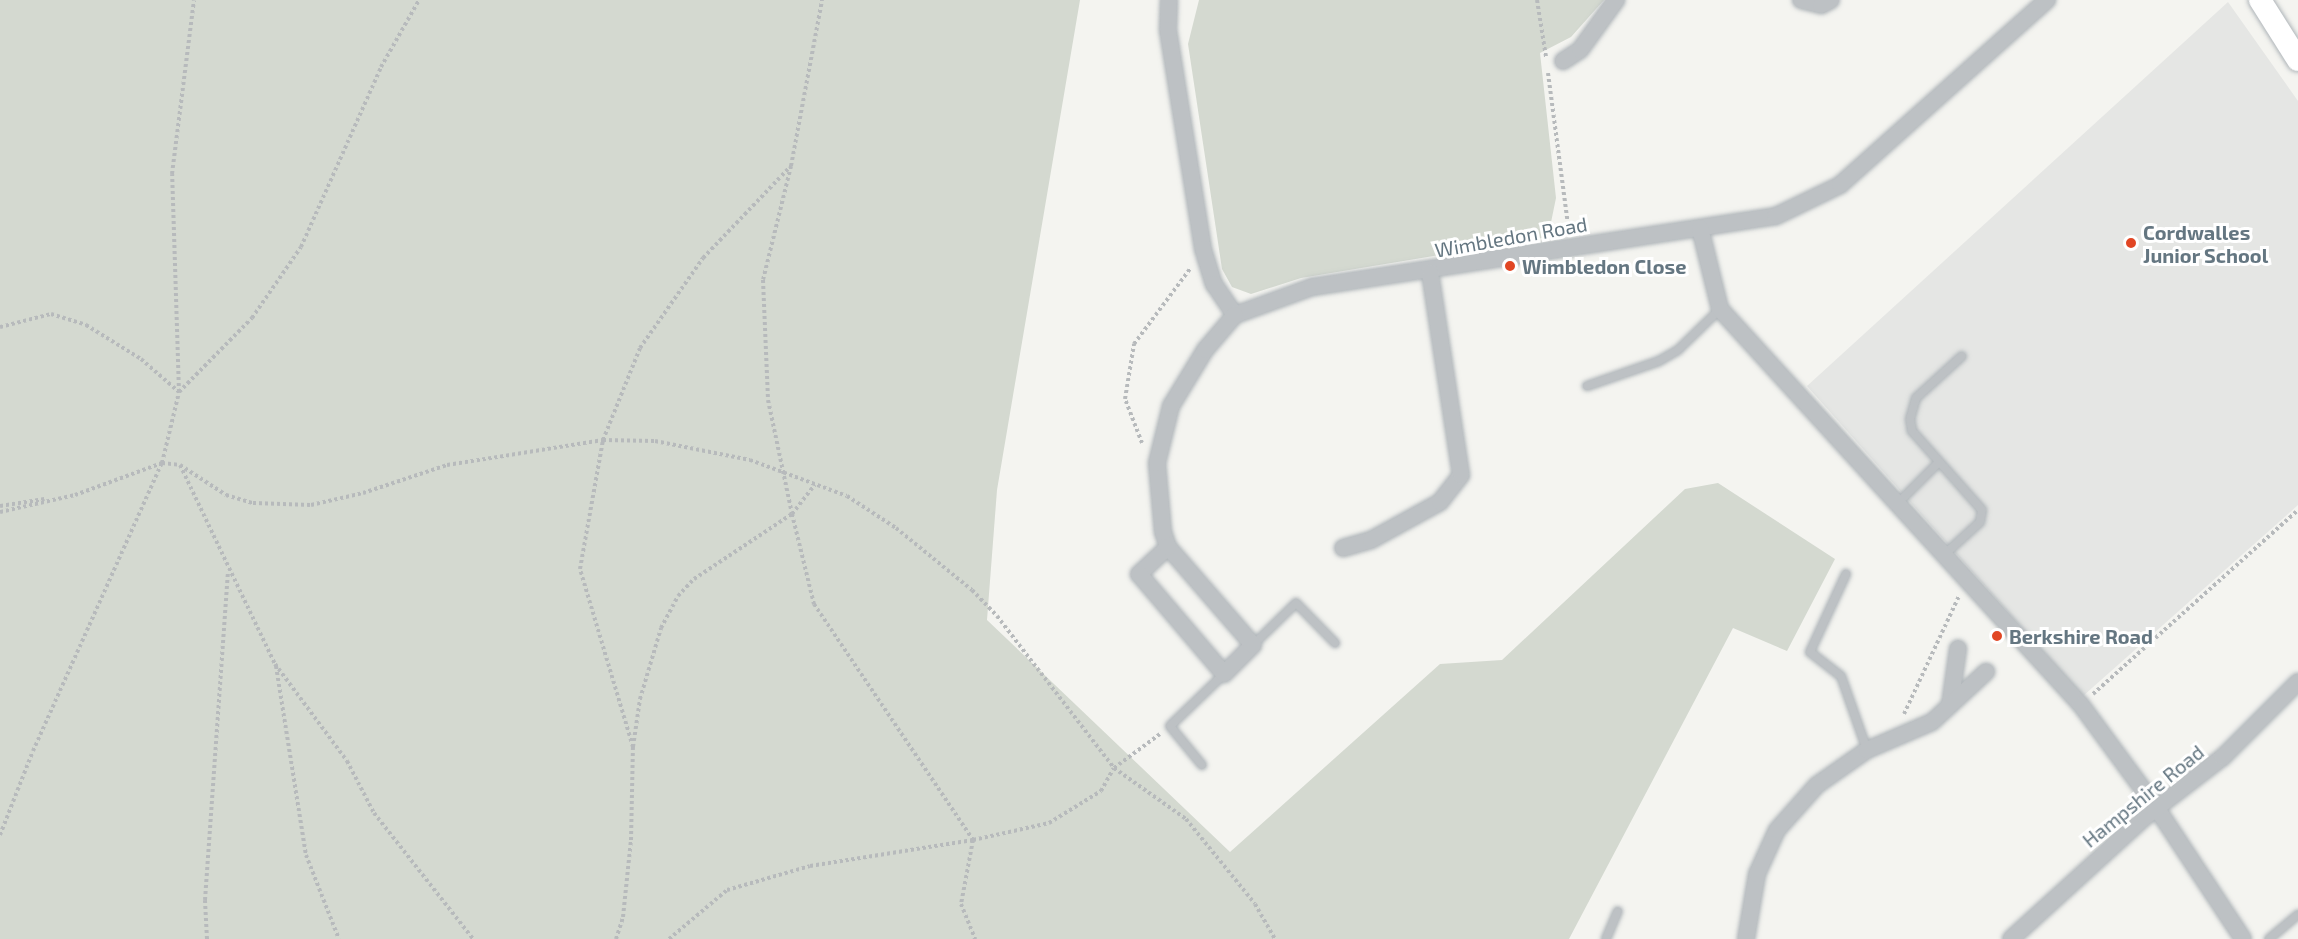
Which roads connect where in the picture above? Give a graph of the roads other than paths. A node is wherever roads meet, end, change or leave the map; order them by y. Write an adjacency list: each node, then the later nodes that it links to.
1 (1169, 0): 12 (street)
2 (1616, 0): 8 (street)
3 (1801, 0): 4 (street)
4 (1831, 0)
5 (2047, 0): 9 (street, Wimbledon Road)
6 (2260, 0): 7 (street)
7 (2296, 53)
8 (1563, 61)
9 (1700, 228): 10 (street, Wimbledon Road); 11 (street)
10 (1430, 272): 12 (street, Wimbledon Road); 18 (street)
11 (1720, 309): 14 (lane); 16 (street)
12 (1235, 315): 17 (street)
13 (1962, 356): 15 (lane)
14 (1587, 386)
15 (1938, 463): 16 (lane); 19 (lane)
16 (1899, 502): 19 (street)
17 (1168, 547): 22 (street); 25 (street)
18 (1343, 548)
19 (1945, 554): 30 (street)
20 (1846, 574): 28 (lane)
21 (1335, 643): 22 (lane)
22 (1253, 645): 25 (street)
23 (1959, 649): 27 (street)
24 (1986, 672): 27 (street)
25 (1224, 674): 29 (lane)
26 (2298, 682): 30 (street, Hampshire Road)
27 (1950, 705): 28 (street)
28 (1867, 750): 34 (street)
29 (1202, 765)
30 (2156, 807): 35 (street, Hampshire Road); 36 (street)
31 (1618, 911): 33 (lane)
32 (2298, 915): 37 (lane)
33 (1606, 939)
34 (1746, 939)
35 (2011, 939)
36 (2243, 939)
37 (2269, 939)

